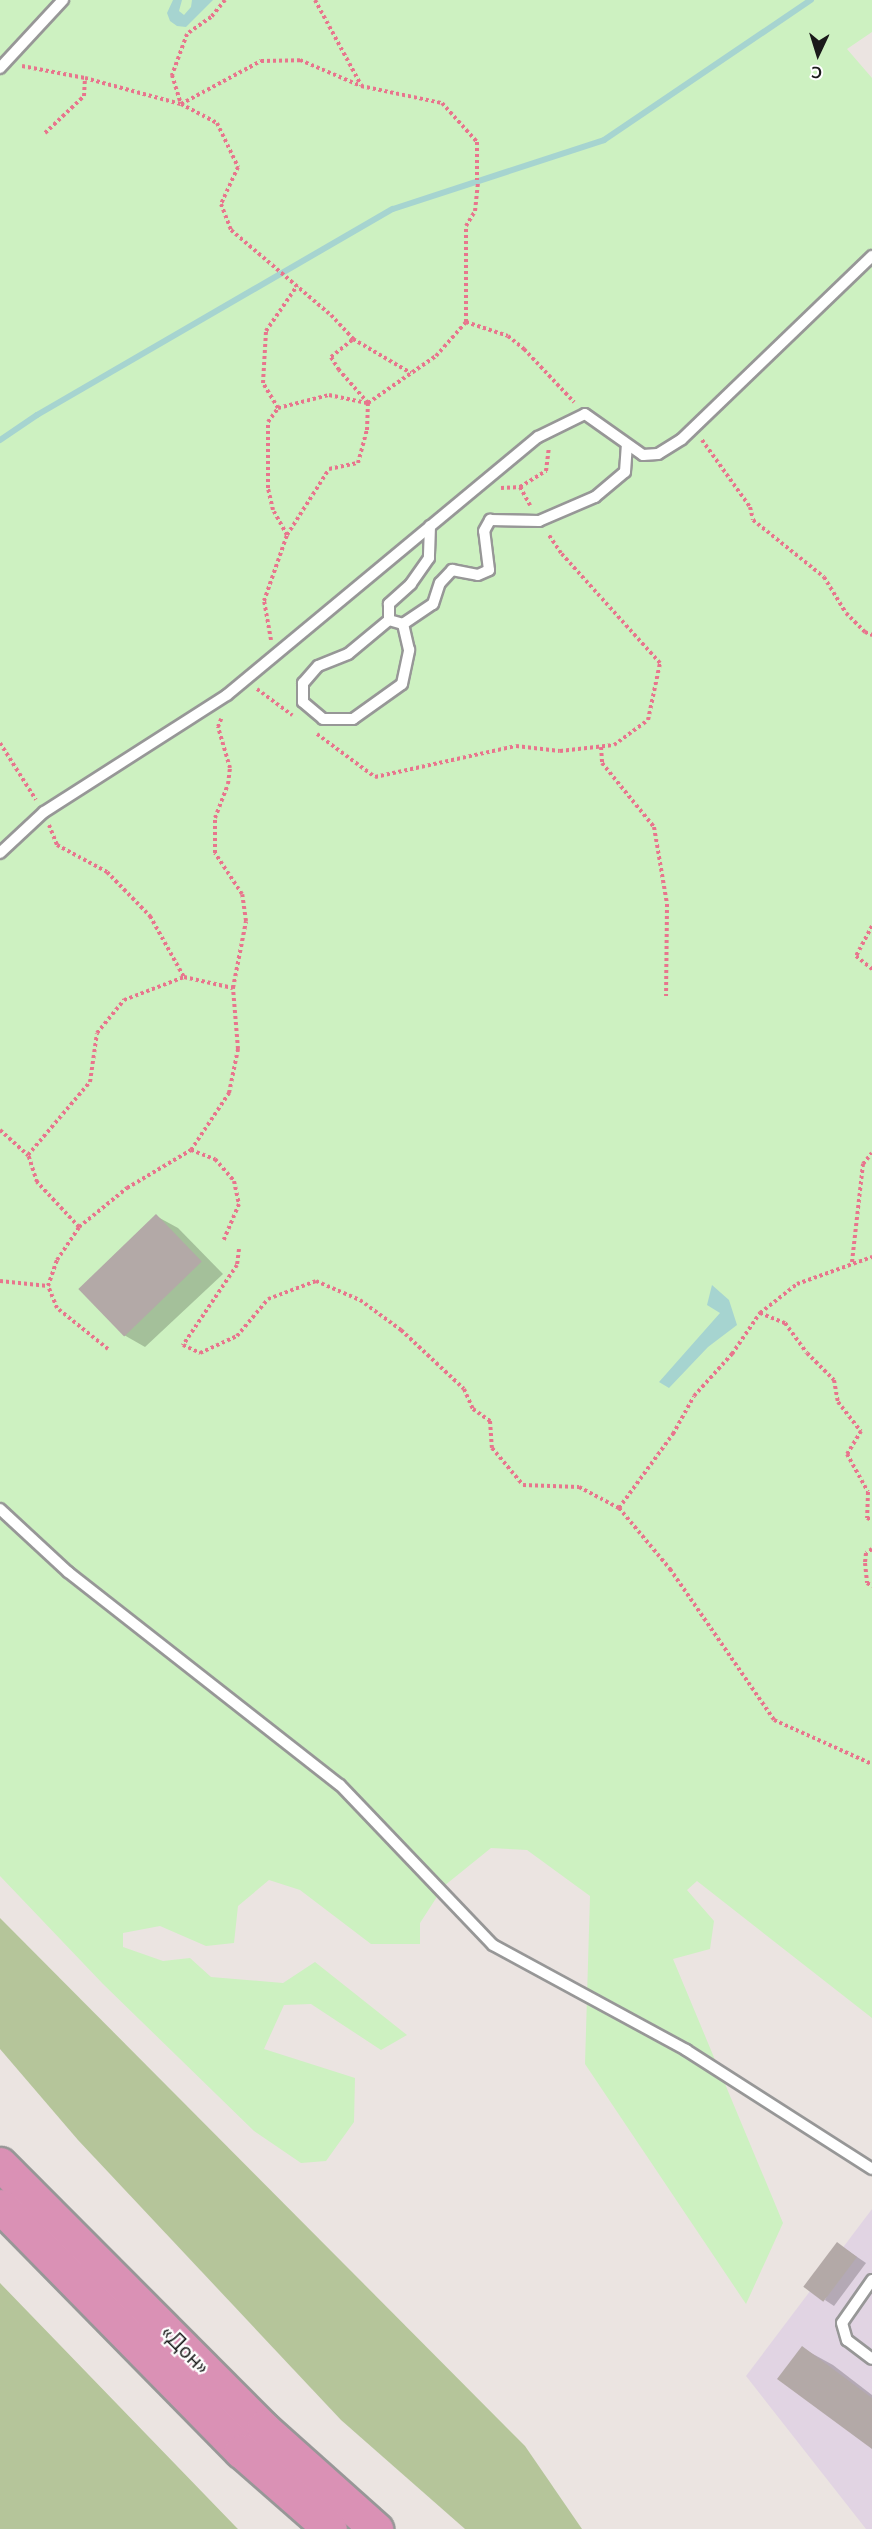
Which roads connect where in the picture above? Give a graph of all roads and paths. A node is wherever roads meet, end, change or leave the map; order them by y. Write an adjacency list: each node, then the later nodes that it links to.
1 (63, 0): 4 (lane)
2 (225, 0): 7 (path)
3 (315, 0): 6 (path)
4 (3, 66): 5 (path)
5 (85, 78): 7 (path); 8 (path)
6 (362, 86): 7 (path); 11 (path)
7 (181, 104): 10 (path)
8 (45, 133)
9 (872, 256): 18 (lane)
10 (297, 286): 12 (path); 15 (path)
11 (466, 322): 13 (path); 16 (path)
12 (353, 339): 13 (path); 14 (path)
13 (411, 374): 14 (path)
14 (368, 403): 15 (path); 24 (path)
15 (278, 408): 24 (path)
16 (585, 414): 17 (lane); 19 (lane)
17 (551, 431): 20 (path); 21 (lane)
18 (682, 439): 19 (lane); 27 (path)
19 (627, 445): 22 (lane)
20 (520, 487): 21 (path); 22 (path)
21 (474, 490): 23 (lane)
22 (539, 521): 26 (lane); 34 (path)
23 (430, 526): 25 (lane); 28 (lane)
24 (287, 535): 28 (path)
25 (389, 620): 26 (lane); 26 (lane)
26 (403, 624)
27 (872, 635)
28 (274, 656): 29 (lane)
29 (244, 680): 30 (lane); 31 (path)
30 (227, 695): 35 (lane); 40 (path)
31 (300, 722)
32 (310, 728): 34 (path)
33 (0, 743): 35 (path)
34 (601, 747): 41 (path)
35 (44, 812): 36 (lane); 39 (path)
36 (0, 853)
37 (872, 926): 38 (path)
38 (872, 969)
39 (184, 977): 40 (path); 45 (path)
40 (233, 988): 43 (path)
41 (666, 996)
42 (0, 1130): 45 (path)
43 (191, 1150): 46 (path); 47 (path)
44 (872, 1153): 50 (path)
45 (28, 1155): 46 (path)
46 (79, 1227): 52 (path)
47 (224, 1240)
48 (239, 1249): 55 (path)
49 (872, 1257): 50 (path)
50 (852, 1262): 53 (path)
51 (0, 1281): 52 (path)
52 (48, 1286): 54 (path)
53 (760, 1313): 55 (path); 57 (path)
54 (108, 1349)
55 (619, 1508): 60 (path)
56 (0, 1509): 62 (lane)
57 (872, 1520)
58 (872, 1549): 59 (path)
59 (872, 1586)
60 (872, 1764)
61 (0, 2164): 67 (highway, «Дон»)
62 (872, 2169)
63 (0, 2206): 66 (highway, «Дон»)
64 (872, 2280): 65 (lane)
65 (872, 2359)
66 (330, 2529)
67 (376, 2529)

